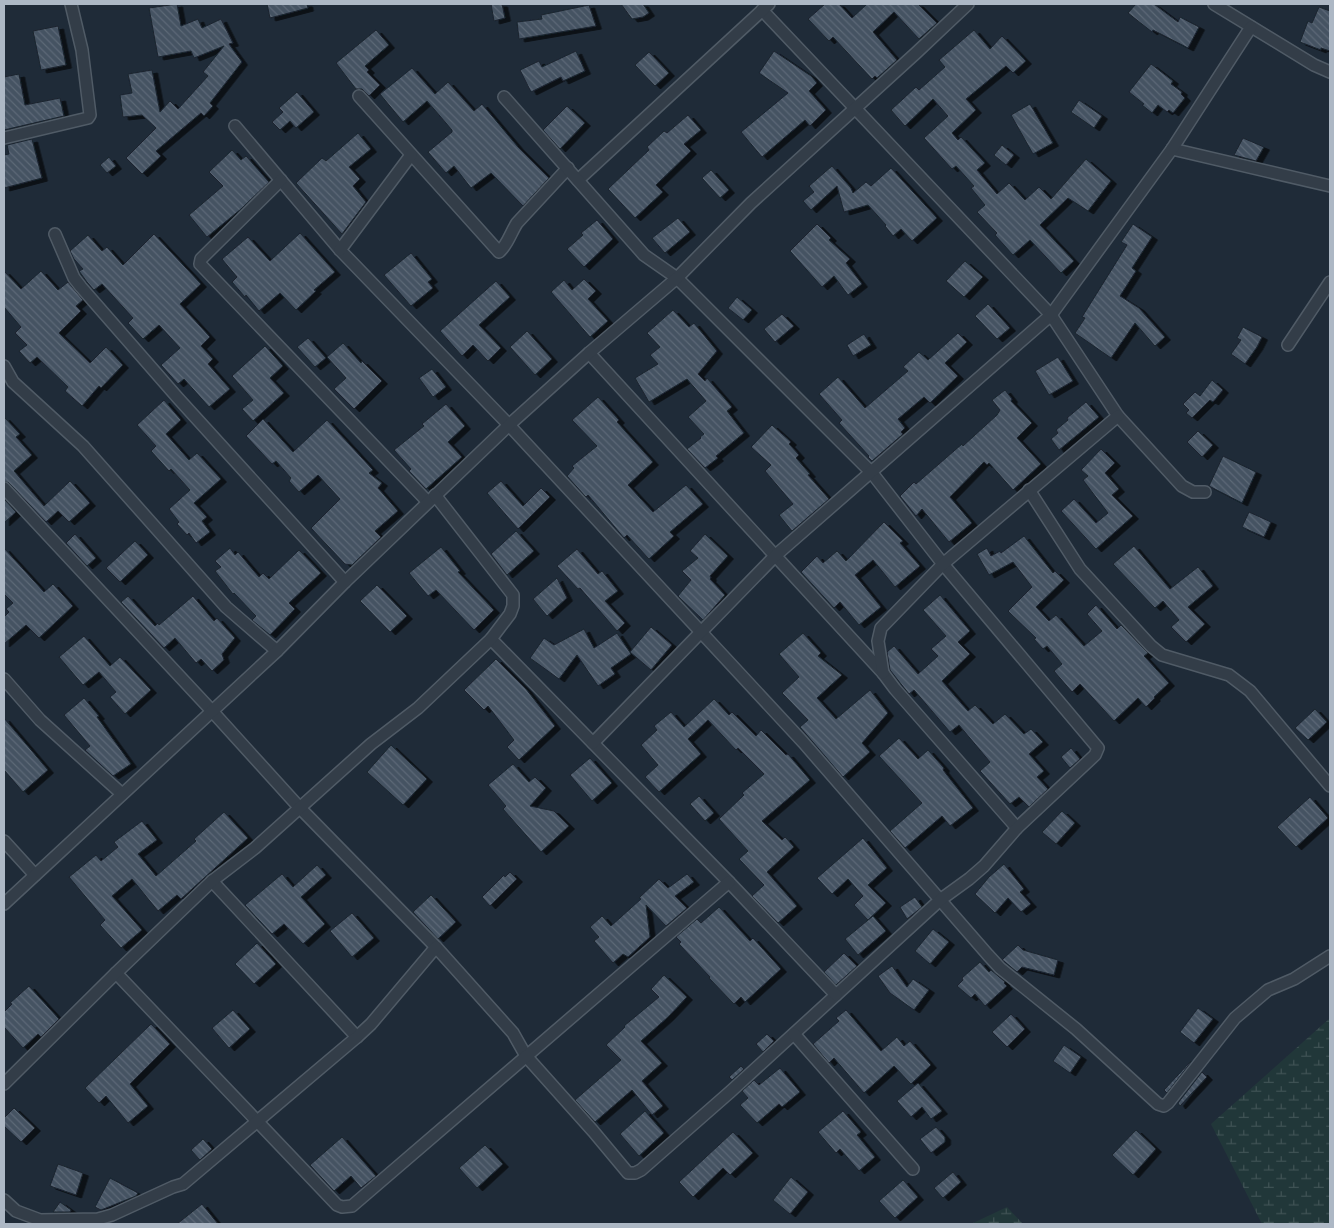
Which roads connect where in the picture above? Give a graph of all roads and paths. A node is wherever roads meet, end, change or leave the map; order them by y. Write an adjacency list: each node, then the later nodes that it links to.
1 (70, 4): 11 (street)
2 (968, 4): 9 (street)
3 (1214, 4): 5 (street)
4 (766, 7): 9 (street); 16 (street)
5 (1251, 27): 6 (street); 12 (street)
6 (1330, 72)
7 (359, 96): 13 (street)
8 (504, 97): 14 (street)
9 (854, 108): 20 (street); 22 (street)
10 (235, 126): 15 (street)
11 (4, 138)
12 (1172, 148): 17 (street); 22 (street)
13 (411, 155): 14 (street); 19 (street)
14 (568, 168): 16 (street)
15 (281, 180): 19 (street); 32 (street)
16 (578, 180): 20 (street)
17 (1330, 186)
18 (55, 234): 35 (street)
19 (340, 250): 27 (street)
20 (678, 278): 24 (street); 28 (street)
21 (1330, 282): 23 (street)
22 (1052, 315): 26 (street); 28 (street)
23 (1288, 346)
24 (589, 353): 27 (street); 33 (street)
25 (4, 366): 38 (street)
26 (1118, 416): 30 (street); 31 (street)
27 (509, 425): 32 (street); 36 (street)
28 (872, 473): 33 (street); 34 (street)
29 (4, 488): 41 (street)
30 (1029, 490): 34 (street); 43 (street)
31 (1205, 492)
32 (432, 499): 35 (street); 37 (street)
33 (776, 555): 36 (street); 39 (street)
34 (943, 564): 39 (street); 46 (street)
35 (345, 582): 38 (street)
36 (700, 632): 42 (street); 51 (street)
37 (491, 639): 42 (street); 45 (street)
38 (277, 651): 41 (street)
39 (883, 673): 46 (street)
40 (4, 679): 44 (street)
41 (212, 711): 44 (street); 45 (street)
42 (593, 743): 50 (street)
43 (1330, 786)
44 (122, 794): 48 (street)
45 (300, 807): 49 (street); 53 (street)
46 (1017, 828): 51 (street)
47 (4, 841): 48 (street)
48 (35, 875): 52 (street)
49 (212, 881): 55 (street); 58 (street)
50 (729, 882): 56 (street); 59 (street)
51 (940, 900): 54 (street); 56 (street)
52 (4, 904)
53 (436, 947): 58 (street); 59 (street)
54 (1330, 956)
55 (116, 973): 60 (street); 61 (street)
56 (836, 995): 57 (street)
57 (794, 1034): 59 (street); 62 (street)
58 (357, 1037): 61 (street)
59 (526, 1056): 61 (street)
60 (4, 1084)
61 (257, 1121): 63 (street)
62 (913, 1169)
63 (4, 1200)

